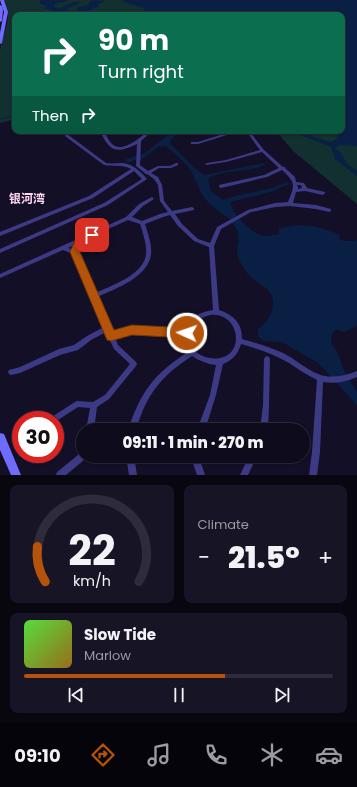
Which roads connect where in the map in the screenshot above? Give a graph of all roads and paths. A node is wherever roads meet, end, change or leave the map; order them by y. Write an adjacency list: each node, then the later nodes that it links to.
1 (2, 0): 4 (main road)
2 (0, 6): 3 (main road)
3 (0, 21)
4 (0, 43)
5 (103, 134): 12 (street)
6 (147, 134): 10 (street)
7 (227, 134): 11 (street)
8 (251, 134): 14 (street)
9 (66, 135): 18 (street)
10 (139, 141): 12 (street); 13 (street)
11 (192, 143)
12 (128, 146): 13 (street)
13 (139, 148): 19 (street)
14 (264, 151): 16 (street); 17 (street)
15 (177, 164): 19 (street)
16 (207, 164)
17 (283, 168): 20 (street); 21 (street)
18 (134, 169): 32 (street); 36 (street)
19 (147, 173): 29 (street)
20 (295, 184): 22 (street); 23 (street)
21 (221, 186)
22 (305, 189): 23 (street); 24 (street)
23 (295, 191): 26 (street)
24 (323, 193)
25 (152, 199): 30 (street)
26 (290, 204): 28 (street); 34 (street)
27 (192, 209): 29 (street)
28 (328, 210)
29 (170, 213): 31 (street); 34 (street)
30 (128, 218): 31 (street); 33 (street)
31 (142, 223): 39 (street)
32 (0, 234)
33 (80, 240): 35 (street); 37 (street)
34 (211, 246): 40 (street)
35 (63, 248): 37 (street); 38 (street)
36 (0, 251)
37 (75, 252): 39 (street)
38 (0, 276)
39 (94, 296): 41 (street)
40 (216, 312): 42 (street); 44 (street)
41 (107, 328): 43 (street); 48 (street)
42 (187, 333): 43 (street); 45 (street)
43 (111, 336): 51 (street)
44 (240, 341): 47 (street); 50 (street)
45 (192, 353): 47 (street); 54 (street)
46 (267, 359): 56 (street)
47 (220, 362): 55 (street)
48 (11, 372)
49 (355, 375): 50 (street)
50 (320, 379): 67 (street)
51 (94, 406): 52 (street); 53 (street)
52 (64, 412)
53 (91, 423)
54 (134, 423)
55 (203, 423)
56 (265, 423)
57 (0, 438): 62 (main road)
58 (76, 461): 63 (street)
59 (131, 463): 64 (street)
60 (197, 463): 65 (street)
61 (250, 463): 66 (street)
62 (16, 475)
63 (60, 475)
64 (132, 475)
65 (201, 475)
66 (244, 475)
67 (313, 475)

